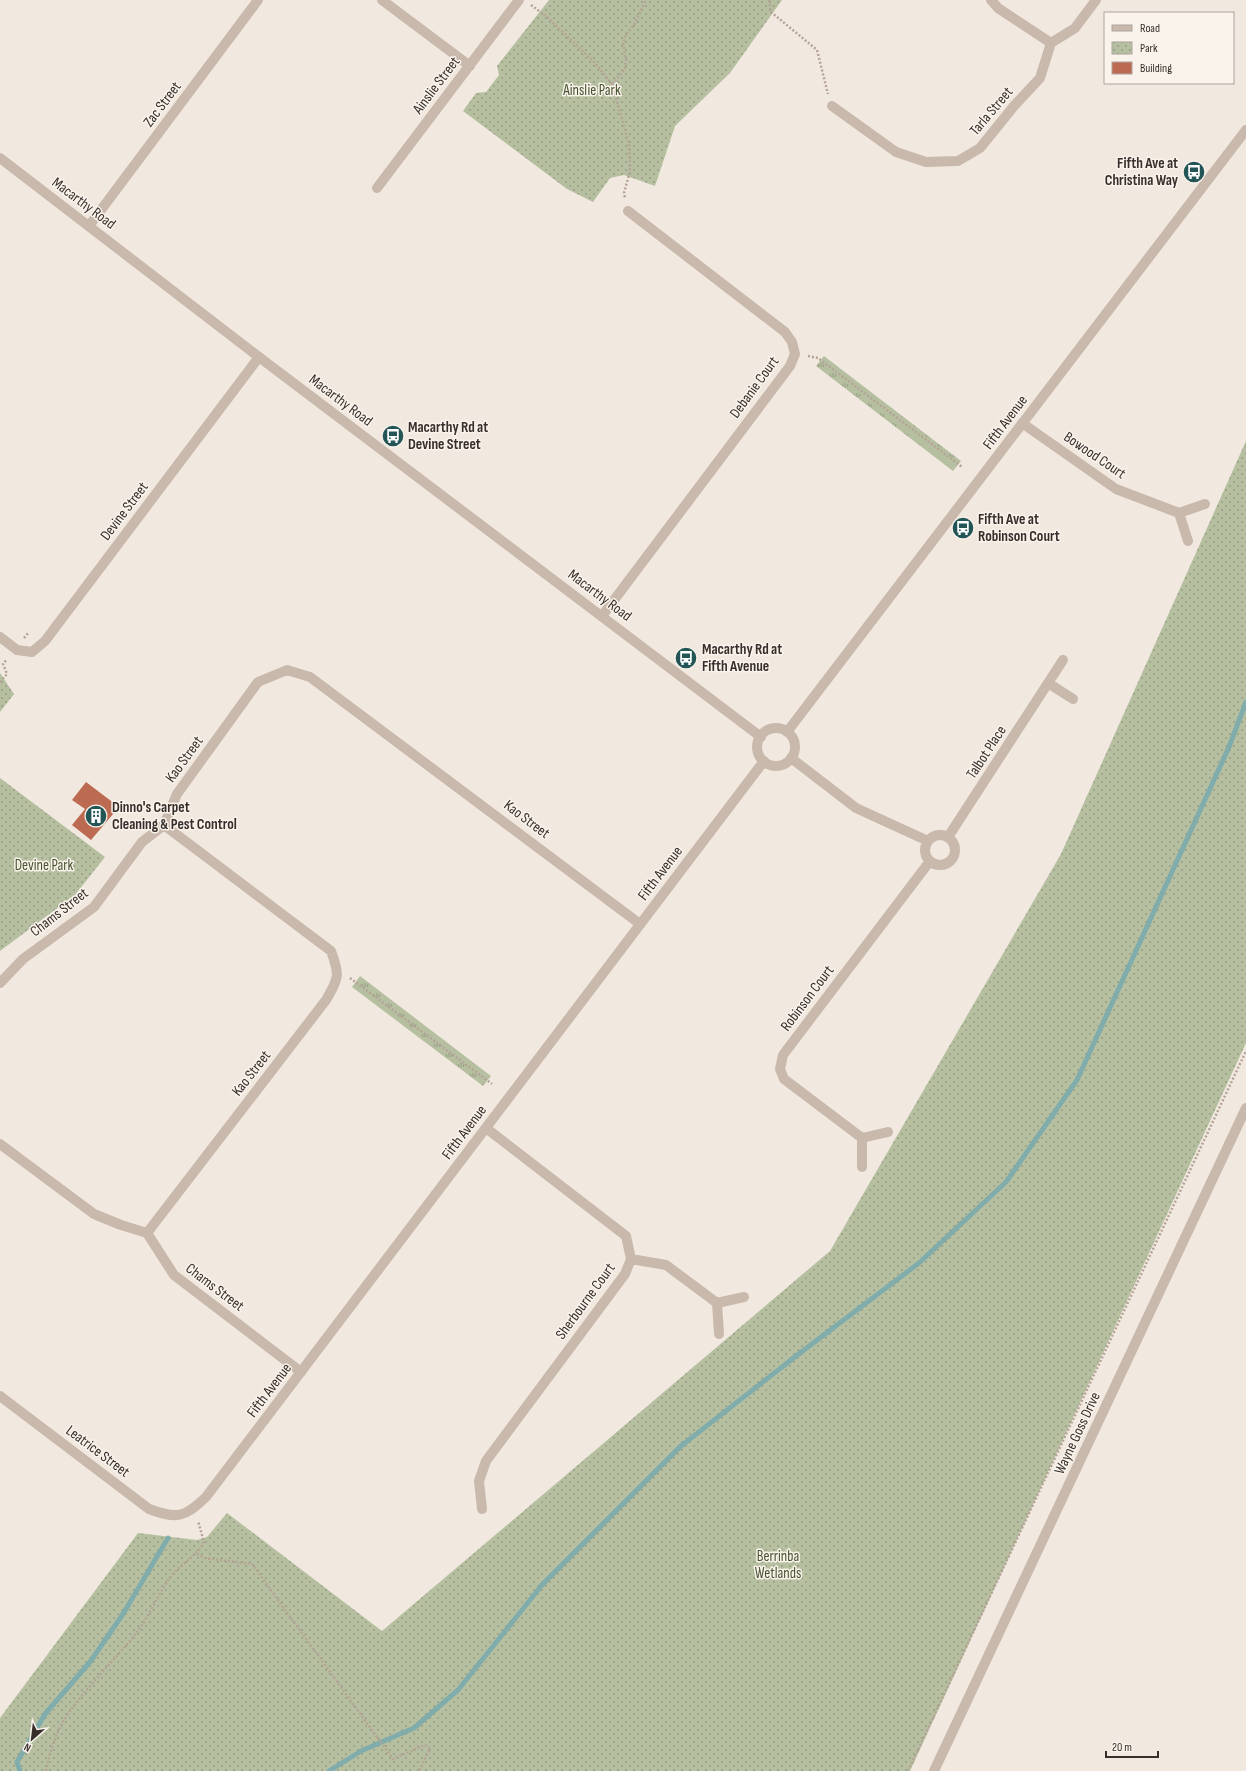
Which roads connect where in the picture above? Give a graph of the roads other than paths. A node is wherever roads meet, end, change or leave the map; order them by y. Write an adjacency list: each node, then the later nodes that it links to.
1 (258, 0): 13 (street, Zac Street)
2 (382, 0): 7 (street)
3 (519, 0): 7 (street, Ainslie Street)
4 (991, 0): 6 (street)
5 (1096, 0): 6 (street)
6 (1052, 43): 8 (street, Tarla Street)
7 (470, 66): 11 (street, Ainslie Street)
8 (832, 106)
9 (1246, 130): 15 (street, Fifth Avenue)
10 (0, 158): 13 (street, Macarthy Road)
11 (377, 188)
12 (628, 211): 19 (street, Debanie Court)
13 (90, 226): 14 (street, Macarthy Road)
14 (259, 357): 19 (street, Macarthy Road); 20 (street, Devine Street)
15 (1022, 423): 17 (street, Bowood Court); 24 (street, Fifth Avenue)
16 (1205, 504): 17 (street)
17 (1179, 513): 18 (street)
18 (1188, 541)
19 (602, 616): 25 (street, Macarthy Road)
20 (0, 637)
21 (1063, 660): 22 (street, Talbot Place)
22 (1048, 683): 23 (street); 29 (street, Talbot Place)
23 (1074, 699)
24 (787, 732): 25 (street); 26 (street)
25 (761, 737): 27 (street)
26 (792, 758): 27 (street); 30 (street)
27 (764, 761): 32 (street, Fifth Avenue)
28 (164, 825): 32 (street, Kao Street); 33 (street, Chams Street); 40 (street, Kao Street)
29 (948, 837): 30 (street); 31 (street)
30 (928, 841): 31 (street)
31 (930, 861): 37 (street, Robinson Court)
32 (640, 924): 35 (street, Fifth Avenue)
33 (0, 983)
34 (1246, 1108): 49 (street, Wayne Goss Drive)
35 (486, 1128): 41 (street, Sherbourne Court); 45 (street, Fifth Avenue)
36 (888, 1132): 37 (street)
37 (862, 1138): 39 (street)
38 (0, 1144): 40 (street)
39 (862, 1167)
40 (147, 1233): 45 (street, Chams Street)
41 (631, 1259): 43 (street); 47 (street, Sherbourne Court)
42 (744, 1297): 43 (street)
43 (717, 1304): 44 (street)
44 (719, 1334)
45 (301, 1372): 48 (street, Fifth Avenue)
46 (0, 1396): 48 (street, Leatrice Street)
47 (482, 1509)
48 (183, 1515)
49 (934, 1771)

